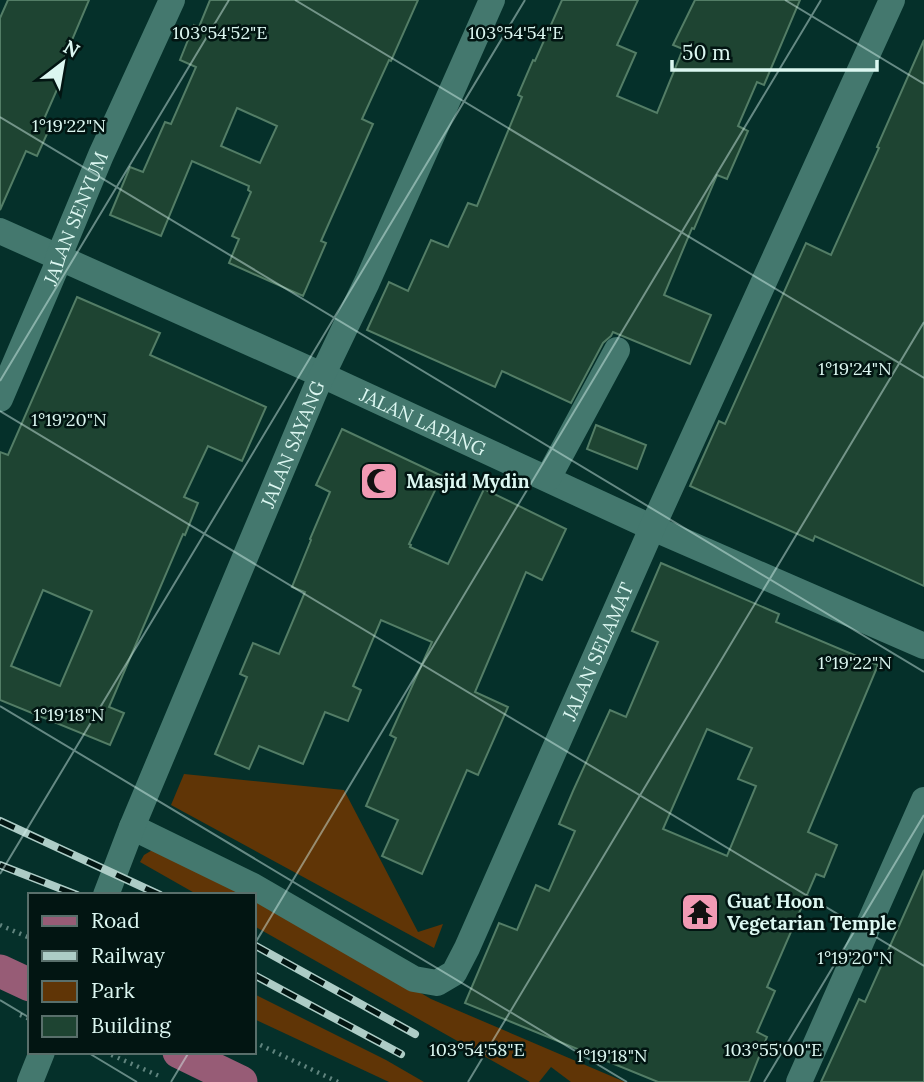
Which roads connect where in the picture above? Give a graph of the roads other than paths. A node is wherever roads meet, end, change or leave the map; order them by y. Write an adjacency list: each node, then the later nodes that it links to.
1 (172, 0): 5 (street, JALAN SENYUM)
2 (492, 0): 7 (street, JALAN SAYANG)
3 (892, 0): 10 (street, JALAN SELAMAT)
4 (0, 231): 5 (street, JALAN LAPANG)
5 (59, 257): 7 (street, JALAN LAPANG); 8 (street, JALAN SENYUM)
6 (617, 350): 9 (street)
7 (322, 375): 9 (street, JALAN LAPANG); 13 (street, JALAN SAYANG)
8 (0, 399)
9 (548, 478): 10 (street, JALAN LAPANG)
10 (653, 528): 11 (street, JALAN LAPANG); 13 (street, JALAN SELAMAT)
11 (924, 646)
12 (924, 800): 21 (street)
13 (132, 827): 14 (street, JALAN SAYANG)
14 (107, 893)
15 (0, 971): 16 (main road)
16 (28, 984)
17 (41, 1054): 19 (street)
18 (169, 1065): 20 (main road)
19 (30, 1082)
20 (241, 1082)
21 (799, 1082)

